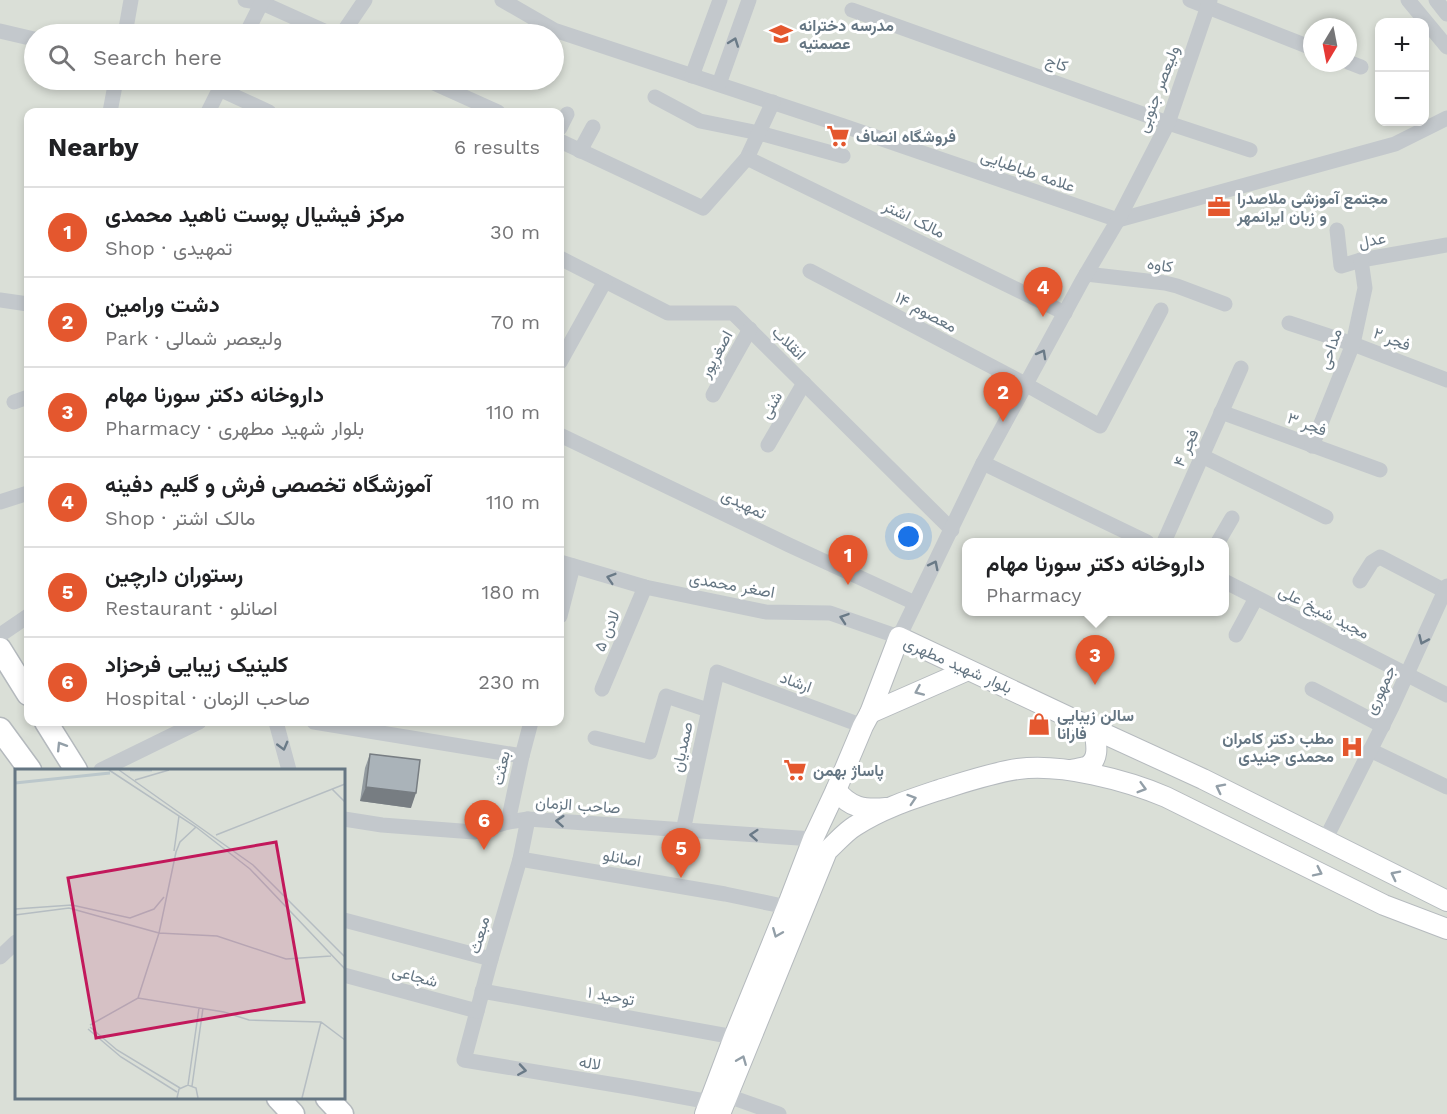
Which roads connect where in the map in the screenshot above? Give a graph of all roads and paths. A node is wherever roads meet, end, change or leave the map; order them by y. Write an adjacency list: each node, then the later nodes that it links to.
1 (131, 0): 14 (street)
2 (245, 0): 10 (street)
3 (365, 0): 17 (street)
4 (502, 0): 18 (street, علامه طباطبایی)
5 (720, 0): 24 (street)
6 (749, 0): 25 (street, one-way to 6)
7 (1190, 0): 11 (street)
8 (1408, 0): 23 (street)
9 (1436, 0): 13 (street)
10 (262, 1): 15 (street); 16 (street)
11 (1209, 3): 22 (street); 39 (street, ولیعصر جنوبی)
12 (852, 10): 39 (street, کاج)
13 (1447, 14)
14 (126, 24)
15 (251, 24)
16 (310, 24)
17 (349, 24)
18 (544, 24)
19 (0, 32): 21 (street)
20 (564, 33): 24 (street, علامه طباطبایی)
21 (24, 37)
22 (1303, 44)
23 (1447, 47)
24 (692, 76): 25 (street, علامه طباطبایی)
25 (719, 84): 31 (street, علامه طباطبایی)
26 (114, 90): 32 (street)
27 (218, 90): 33 (street)
28 (231, 90): 34 (street)
29 (450, 90): 35 (street)
30 (655, 97): 41 (street)
31 (773, 102): 41 (street); 47 (street, علامه طباطبایی)
32 (111, 108)
33 (210, 108)
34 (262, 108)
35 (489, 108)
36 (567, 114): 38 (street)
37 (1447, 118): 47 (street)
38 (564, 120)
39 (1168, 123): 43 (street, کاج); 47 (street, ولیعصر جنوبی)
40 (593, 127): 44 (street)
41 (759, 133): 45 (street); 46 (street)
42 (564, 143): 44 (street)
43 (1250, 150)
44 (580, 151): 46 (street)
45 (843, 156)
46 (747, 158): 59 (street, مالک اشتر)
47 (1118, 220): 53 (street, ولیعصر جنوبی)
48 (1337, 230): 51 (street, عدل)
49 (1447, 245): 51 (street, عدل)
50 (564, 260): 54 (street, انقلاب)
51 (1361, 260): 62 (street, مداحی)
52 (810, 271): 67 (street, ۱۴ معصوم)
53 (1086, 274): 57 (street, کاوه); 59 (street, ولیعصر جنوبی)
54 (605, 281): 61 (street, انقلاب); 63 (street)
55 (0, 300): 56 (street)
56 (24, 303)
57 (1225, 304)
58 (1161, 310): 67 (street, ۱۴ معصوم)
59 (1065, 313): 67 (street, ولیعصر جنوبی, one-way to 59)
60 (1288, 323): 62 (street, فجر ۲)
61 (750, 329): 66 (street, انقلاب); 68 (street, اصغرپور)
62 (1353, 344): 65 (street, فجر ۲); 72 (street, مداحی)
63 (564, 355)
64 (1241, 368): 69 (street, فجر ۴)
65 (1447, 380)
66 (804, 383): 71 (street, شنی); 80 (street, انقلاب)
67 (1025, 384): 74 (street, ولیعصر جنوبی)
68 (713, 395)
69 (1221, 412): 72 (street, فجر ۳); 73 (street, فجر ۴)
70 (564, 437): 91 (street, تمهیدی)
71 (768, 445)
72 (1312, 446): 75 (street, فجر ۳)
73 (1202, 456): 78 (street); 82 (street, فجر ۴)
74 (983, 463): 80 (street, ولیعصر جنوبی); 81 (street)
75 (1380, 470)
76 (24, 494): 77 (street)
77 (0, 502)
78 (1326, 517)
79 (1232, 518): 83 (street)
80 (952, 530): 91 (street, ولیعصر جنوبی, one-way to 80)
81 (1137, 538)
82 (1166, 538)
83 (1221, 538)
84 (566, 564): 86 (street); 88 (street, اصغر محمدی, one-way to 84)
85 (1360, 580): 89 (street)
86 (564, 581)
87 (1229, 584): 90 (street, مجید شیخ علی)
88 (645, 587): 95 (street, اصغر محمدی, one-way to 88); 101 (street, لادن ۵)
89 (1446, 590): 99 (street, جمهوری, one-way to 99)
90 (1256, 598): 94 (street); 99 (street, مجید شیخ علی)
91 (915, 603): 95 (street, ولیعصر جنوبی)
92 (24, 619): 93 (street)
93 (0, 635)
94 (1236, 635)
95 (899, 637): 97 (main road, بلوار شهید مطهری); 105 (main road, بلوار شهید مطهری)
96 (0, 649): 100 (highway)
97 (968, 670): 105 (main road, one-way to 105); 113 (main road, بلوار شهید مطهری)
98 (717, 672): 104 (street, صمدیان); 105 (street, ارشاد)
99 (1407, 675): 103 (street, مجید شیخ علی); 111 (street, جمهوری)
100 (24, 688)
101 (603, 689)
102 (1312, 689): 111 (street)
103 (1447, 695)
104 (708, 710): 114 (street); 130 (street, صمدیان)
105 (866, 719): 125 (main road, بلوار شهید مطهری)
106 (48, 726): 119 (highway, one-way to 106)
107 (191, 726): 120 (street)
108 (277, 726): 121 (street, one-way to 121)
109 (338, 726): 117 (street)
110 (530, 726): 117 (street, بعثت)
111 (1383, 726): 116 (street, جمهوری)
112 (0, 729): 118 (highway)
113 (1094, 729): 115 (main road, بلوار شهید مطهری); 122 (main road)
114 (595, 738)
115 (1128, 745): 123 (main road); 132 (main road, بلوار شهید مطهری, one-way to 115)
116 (1371, 750): 124 (street); 132 (street, جمهوری)
117 (522, 756): 129 (street, بعثت)
118 (29, 769)
119 (75, 769)
120 (105, 769)
121 (288, 769)
122 (1071, 770): 123 (main road); 126 (main road, one-way to 122)
123 (1110, 779): 137 (main road, one-way to 137)
124 (1447, 787)
125 (836, 790): 126 (main road); 131 (main road, بلوار شهید مطهری)
126 (889, 807): 148 (main road, one-way to 126)
127 (345, 819): 129 (street, صاحب الزمان)
128 (528, 819): 129 (street, صاحب الزمان); 130 (street, صاحب الزمان, one-way to 128); 133 (street, مبعث)
129 (508, 822)
130 (683, 831): 131 (street, صاحب الزمان, one-way to 130)
131 (813, 839): 135 (main road, بلوار شهید مطهری)
132 (1325, 840): 134 (main road, بلوار شهید مطهری, one-way to 132)
133 (520, 859): 135 (street, اصانلو); 140 (street, مبعث)
134 (1447, 901)
135 (788, 907): 144 (main road, بلوار شهید مطهری, one-way to 144)
136 (345, 920): 140 (street)
137 (1447, 929)
138 (15, 944): 139 (street)
139 (0, 957)
140 (491, 959): 142 (street, مبعث)
141 (345, 975): 143 (street, شجاعی)
142 (482, 991): 143 (street, مبعث); 144 (street, توحید ۱)
143 (477, 1011): 145 (street, مبعث)
144 (734, 1037): 148 (main road, بلوار شهید مطهری)
145 (464, 1060): 148 (street, لاله, one-way to 148)
146 (279, 1099): 149 (highway)
147 (328, 1099): 150 (highway)
148 (716, 1107): 151 (street, لاله)
149 (293, 1114)
150 (342, 1114)
151 (779, 1114)

